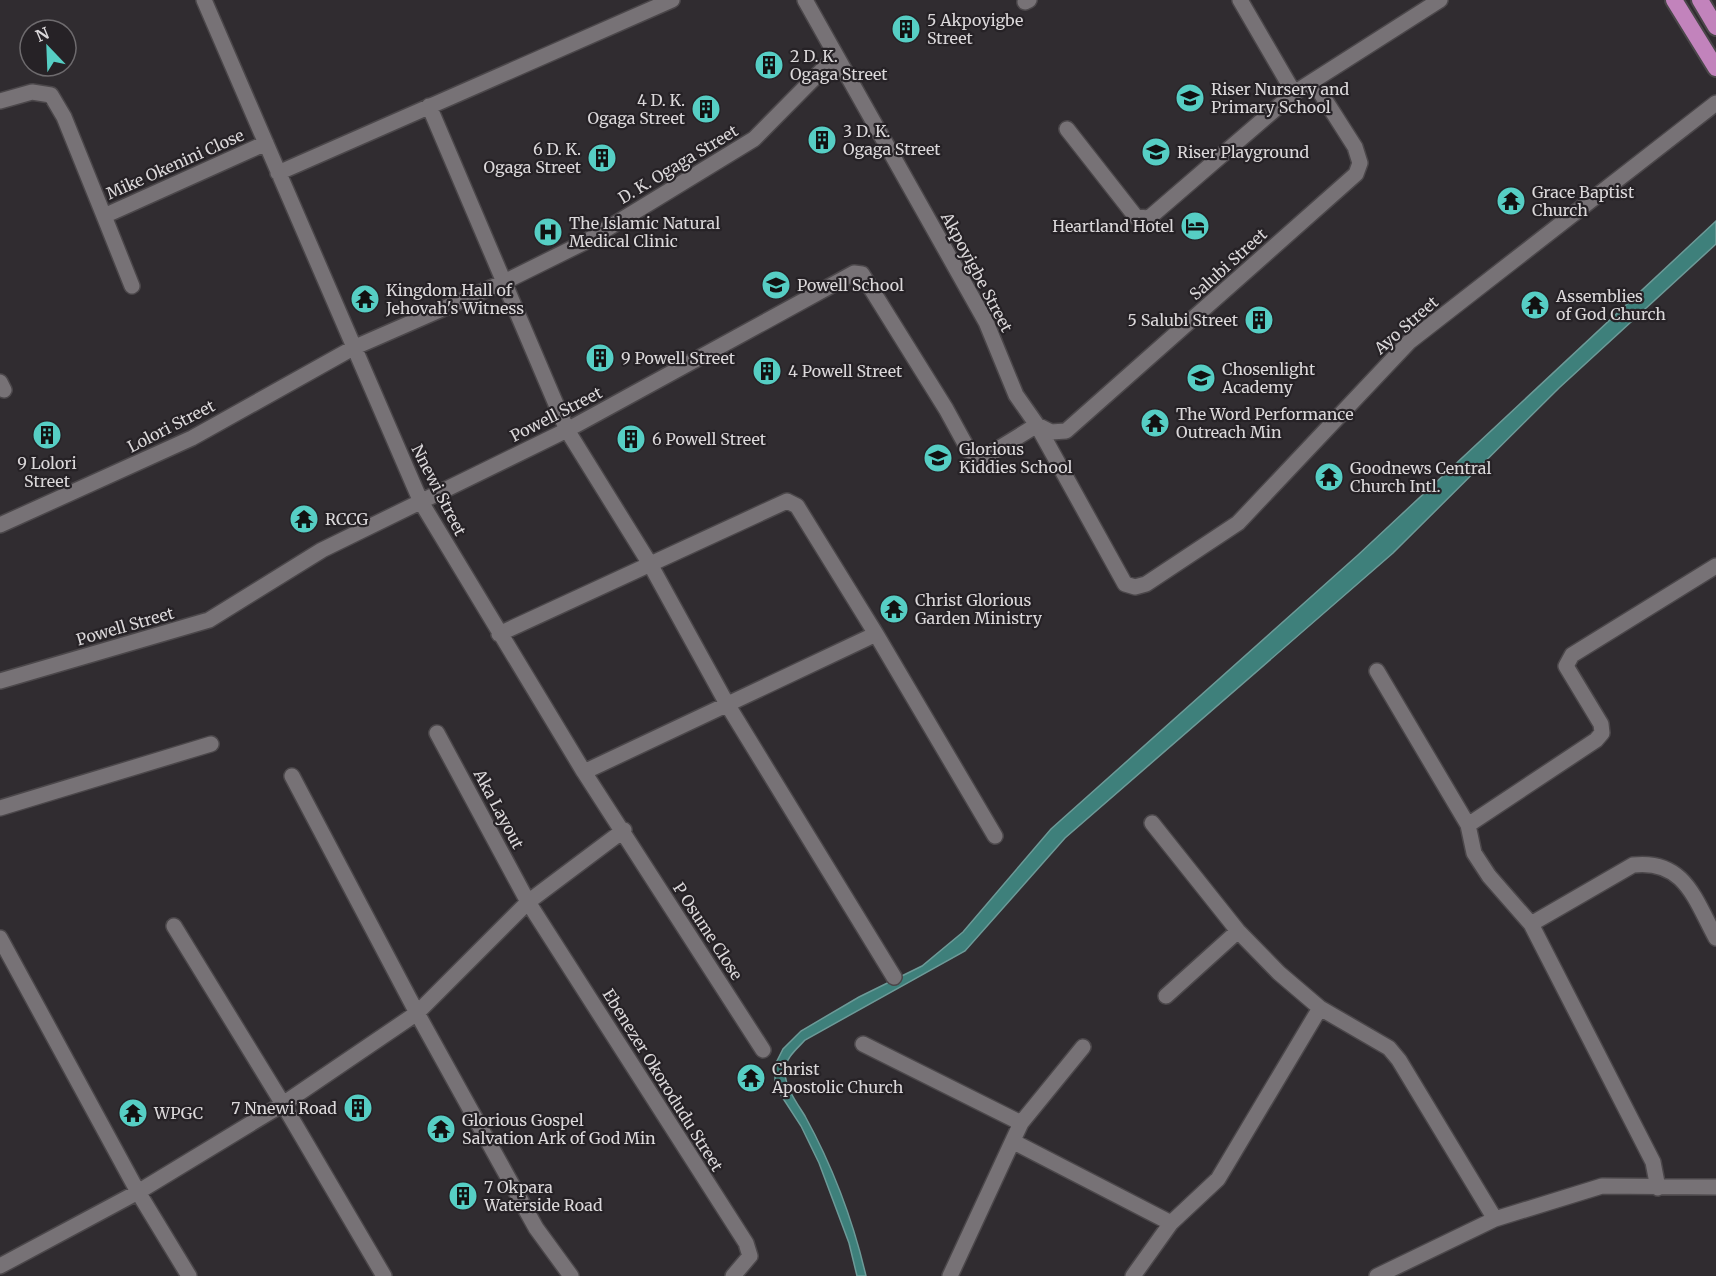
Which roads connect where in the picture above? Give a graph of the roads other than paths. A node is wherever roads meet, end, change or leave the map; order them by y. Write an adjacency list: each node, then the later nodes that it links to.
1 (204, 0): 18 (street, Nnewi Street)
2 (672, 0): 16 (street)
3 (805, 0): 10 (street, Akpoyigbe Street)
4 (1240, 0): 13 (street)
5 (1440, 0): 8 (street)
6 (1674, 0): 11 (highway)
7 (1700, 0): 9 (highway)
8 (1421, 5): 12 (street)
9 (1716, 27)
10 (836, 56): 21 (street, D. K. Ogaga Street); 24 (street, Akpoyigbe Street)
11 (1716, 68)
12 (1313, 81): 13 (street); 24 (street, Salubi Street)
13 (1294, 93): 17 (street)
14 (0, 101): 20 (street, Mike Okenini Close)
15 (1716, 103): 30 (street, Ayo Street)
16 (429, 106): 19 (street); 21 (street)
17 (1067, 129)
18 (266, 143): 19 (street, Nnewi Street); 20 (street, Mike Okenini Close)
19 (278, 173): 23 (street, Nnewi Street)
20 (104, 216): 22 (street)
21 (504, 282): 23 (street, D. K. Ogaga Street); 25 (street)
22 (132, 286)
23 (354, 348): 26 (street, Nnewi Street); 27 (street, Lolori Street)
24 (1037, 425): 25 (street, Powell Street); 30 (street, Akpoyigbe Street)
25 (567, 430): 26 (street, Powell Street); 28 (street)
26 (421, 502): 31 (street, Nnewi Street); 34 (street, Powell Street)
27 (0, 525)
28 (650, 564): 31 (street); 32 (street); 35 (street)
29 (1716, 566): 42 (street)
30 (1135, 587)
31 (499, 634): 38 (street, Nnewi Street)
32 (876, 634): 35 (street); 44 (street)
33 (1377, 671): 42 (street)
34 (0, 681)
35 (727, 704): 38 (street); 51 (street)
36 (437, 733): 45 (street, Aka Layout)
37 (211, 744): 40 (street)
38 (584, 772): 43 (street, Nnewi Street)
39 (292, 776): 54 (street)
40 (0, 808)
41 (1152, 823): 48 (street)
42 (1468, 825): 46 (street)
43 (624, 830): 45 (street); 57 (street, P Osume Close)
44 (995, 836)
45 (528, 902): 54 (street); 70 (street, Ebenezer Okorodudu Street)
46 (1531, 924): 50 (street); 62 (street)
47 (174, 926): 58 (street)
48 (1238, 931): 52 (street); 53 (street)
49 (0, 938): 63 (street)
50 (1716, 938)
51 (894, 976)
52 (1166, 996)
53 (1320, 1008): 64 (street); 65 (street)
54 (417, 1013): 58 (street); 69 (street)
55 (863, 1044): 59 (street)
56 (1083, 1047): 59 (street)
57 (763, 1050)
58 (283, 1104): 63 (street); 68 (street)
59 (1021, 1123): 60 (street)
60 (1014, 1142): 65 (street); 71 (street)
61 (1716, 1187): 62 (street)
62 (1658, 1188): 64 (street)
63 (138, 1192): 66 (street); 67 (street)
64 (1495, 1219): 73 (street)
65 (1171, 1223): 72 (street)
66 (0, 1266)
67 (189, 1276)
68 (384, 1276)
69 (571, 1276)
70 (733, 1276)
71 (950, 1276)
72 (1133, 1276)
73 (1377, 1276)

